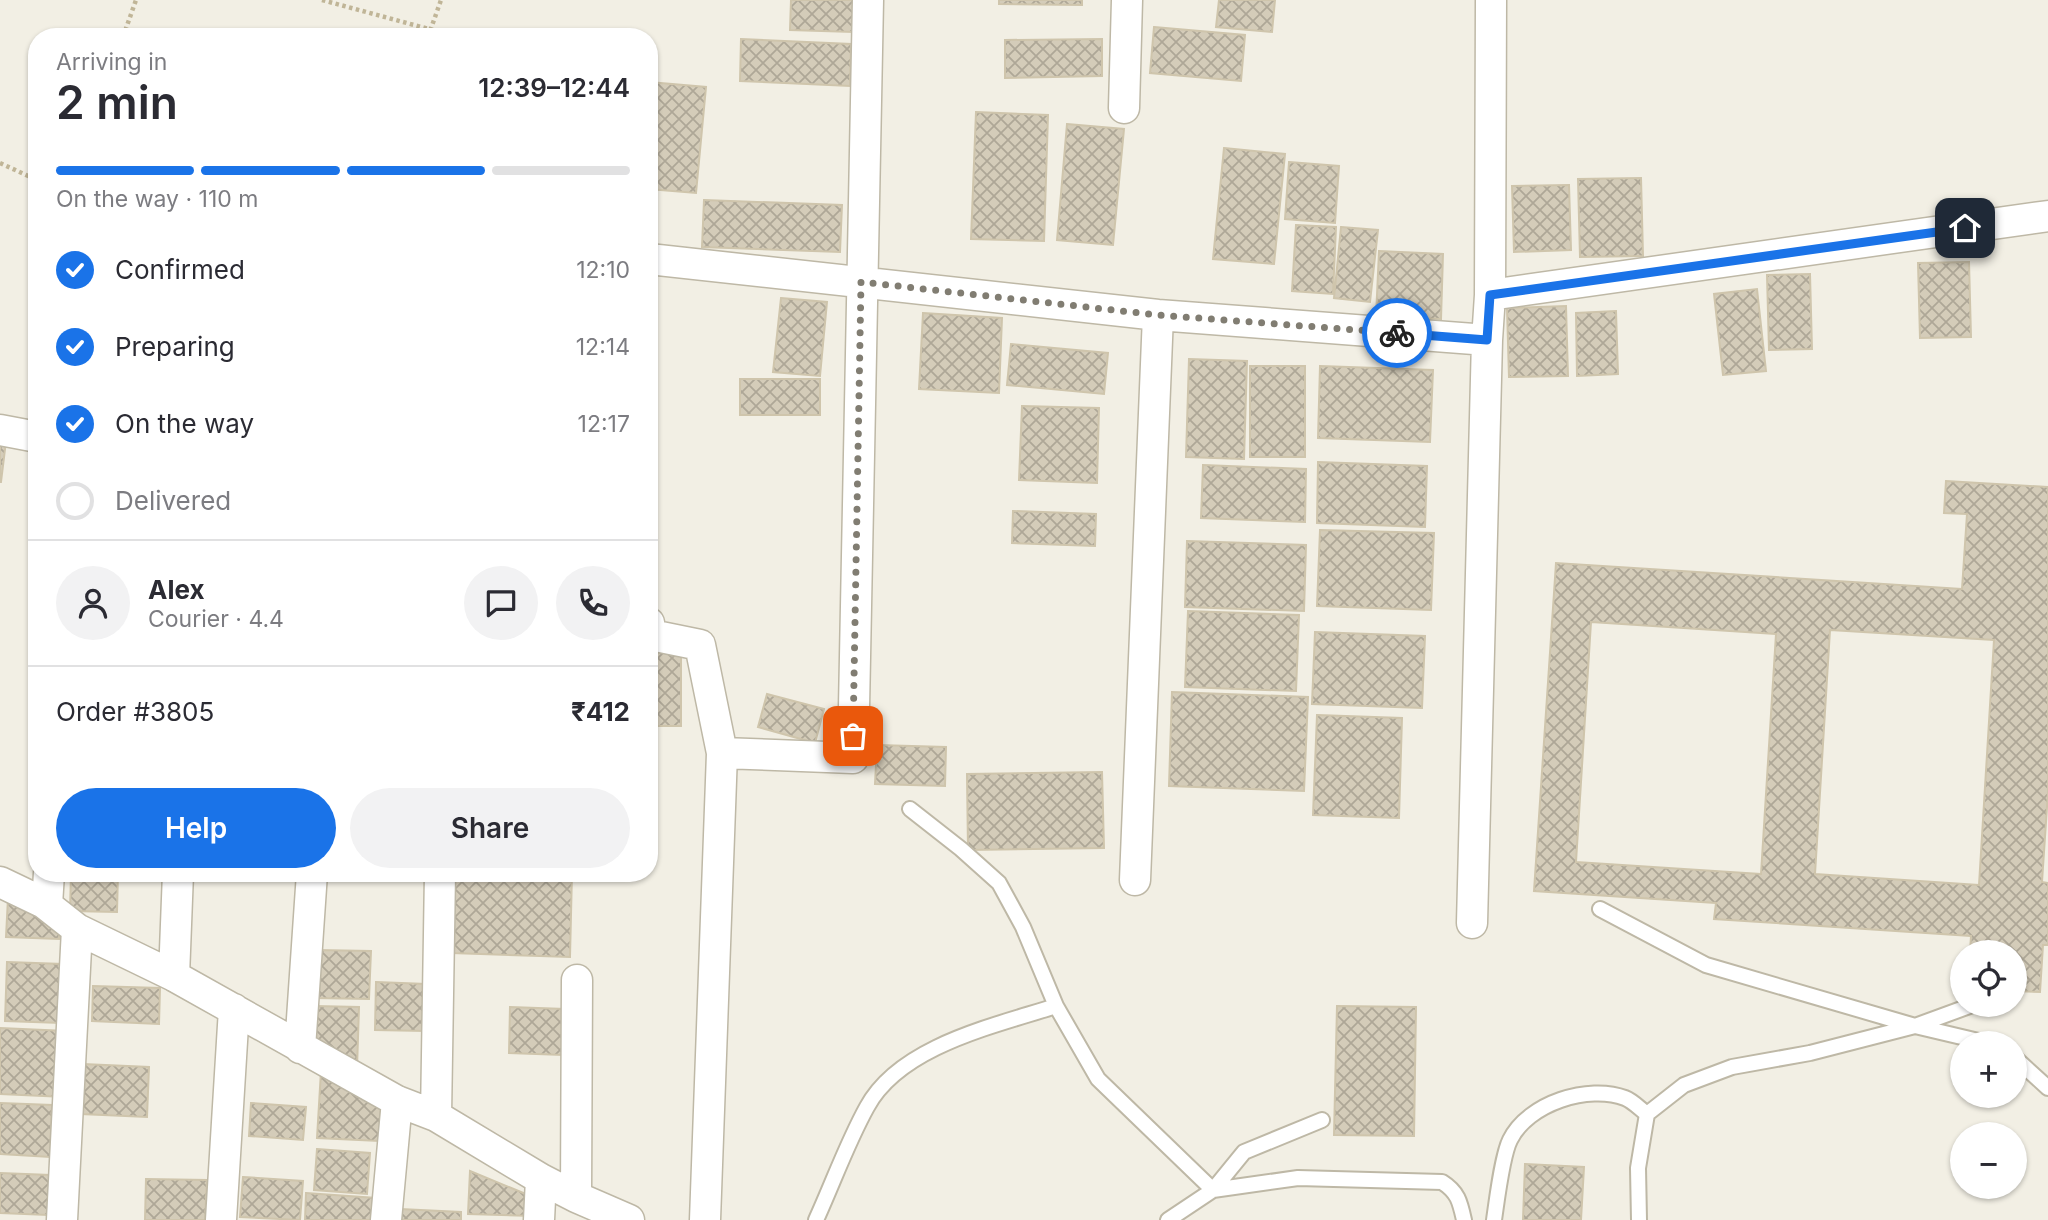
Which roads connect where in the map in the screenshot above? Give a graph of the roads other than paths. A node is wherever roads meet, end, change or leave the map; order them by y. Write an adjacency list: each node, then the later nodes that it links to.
1 (868, 0): 7 (street)
2 (1127, 0): 4 (street)
3 (1491, 0): 8 (street)
4 (1124, 108)
5 (2048, 216): 8 (street)
6 (658, 260): 7 (street)
7 (861, 282): 9 (street); 14 (street)
8 (1490, 295): 10 (street)
9 (1158, 315): 10 (street); 16 (street)
10 (1487, 340): 24 (street)
11 (0, 430): 12 (street)
12 (28, 435)
13 (658, 633): 14 (street)
14 (722, 753): 48 (street)
15 (910, 809): 28 (lane)
16 (1135, 880)
17 (0, 882): 22 (street)
18 (48, 882): 22 (street)
19 (178, 882): 26 (street)
20 (311, 882): 33 (street)
21 (440, 882): 38 (street)
22 (47, 905): 25 (street)
23 (1600, 909): 31 (lane)
24 (1472, 923)
25 (77, 929): 26 (street); 43 (street)
26 (174, 976): 29 (street)
27 (577, 980): 42 (street)
28 (1056, 1006): 41 (lane); 49 (lane)
29 (234, 1009): 33 (street); 44 (street)
30 (1950, 1013): 31 (lane)
31 (1915, 1026): 32 (lane); 37 (lane)
32 (1950, 1034)
33 (300, 1048): 36 (street)
34 (2027, 1069): 35 (lane)
35 (2048, 1088)
36 (397, 1101): 38 (street); 45 (street)
37 (1647, 1114): 52 (lane); 53 (lane)
38 (436, 1116): 40 (street)
39 (1322, 1120): 41 (lane)
40 (541, 1178): 42 (street); 46 (street)
41 (1213, 1190): 50 (lane); 51 (lane)
42 (576, 1197): 47 (street)
43 (62, 1220)
44 (221, 1220)
45 (386, 1220)
46 (539, 1220)
47 (629, 1220)
48 (705, 1220)
49 (816, 1220)
50 (1168, 1220)
51 (1464, 1220)
52 (1494, 1220)
53 (1639, 1220)

